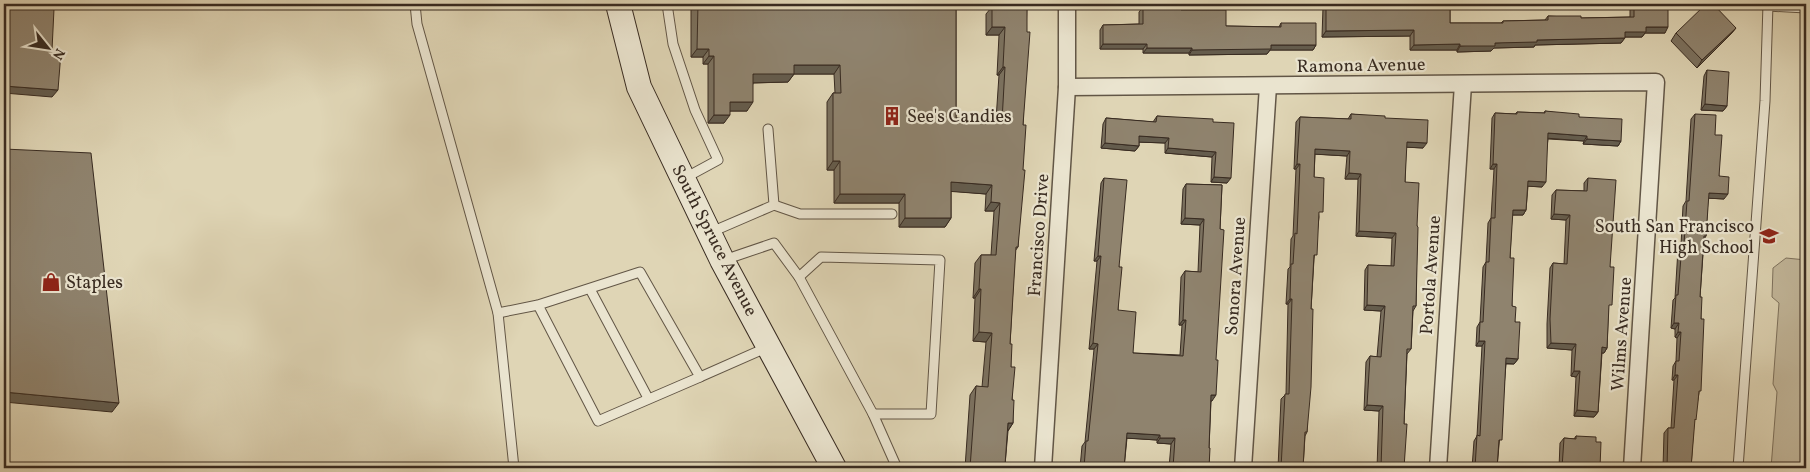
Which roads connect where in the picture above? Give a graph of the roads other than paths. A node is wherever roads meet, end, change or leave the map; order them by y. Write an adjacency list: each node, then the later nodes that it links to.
1 (415, 4): 20 (lane)
2 (618, 4): 12 (main road, South Spruce Avenue)
3 (667, 4): 12 (lane)
4 (1066, 4): 10 (street, Francisco Drive)
5 (1768, 5): 6 (lane); 32 (lane)
6 (1806, 8)
7 (1656, 82): 8 (street, Ramona Avenue); 31 (street, Wilms Avenue)
8 (1463, 84): 9 (street, Ramona Avenue); 30 (street, Portola Avenue)
9 (1268, 86): 10 (street, Ramona Avenue); 29 (street, Sonora Avenue)
10 (1067, 87): 28 (street, Francisco Drive)
11 (768, 129): 13 (lane)
12 (683, 179): 15 (main road, South Spruce Avenue)
13 (774, 204): 14 (lane); 15 (lane)
14 (892, 214)
15 (709, 233): 16 (main road, South Spruce Avenue)
16 (722, 260): 17 (lane); 21 (main road, South Spruce Avenue)
17 (799, 277): 24 (lane); 24 (lane)
18 (590, 288): 19 (lane); 22 (lane); 23 (lane)
19 (538, 305): 20 (lane); 23 (lane)
20 (498, 313): 25 (lane)
21 (769, 347): 22 (lane); 26 (main road, South Spruce Avenue)
22 (700, 376): 23 (lane)
23 (648, 398)
24 (872, 414): 27 (lane)
25 (514, 468)
26 (834, 468)
27 (897, 468)
28 (1043, 468)
29 (1243, 468)
30 (1438, 468)
31 (1632, 468)
32 (1738, 468)

